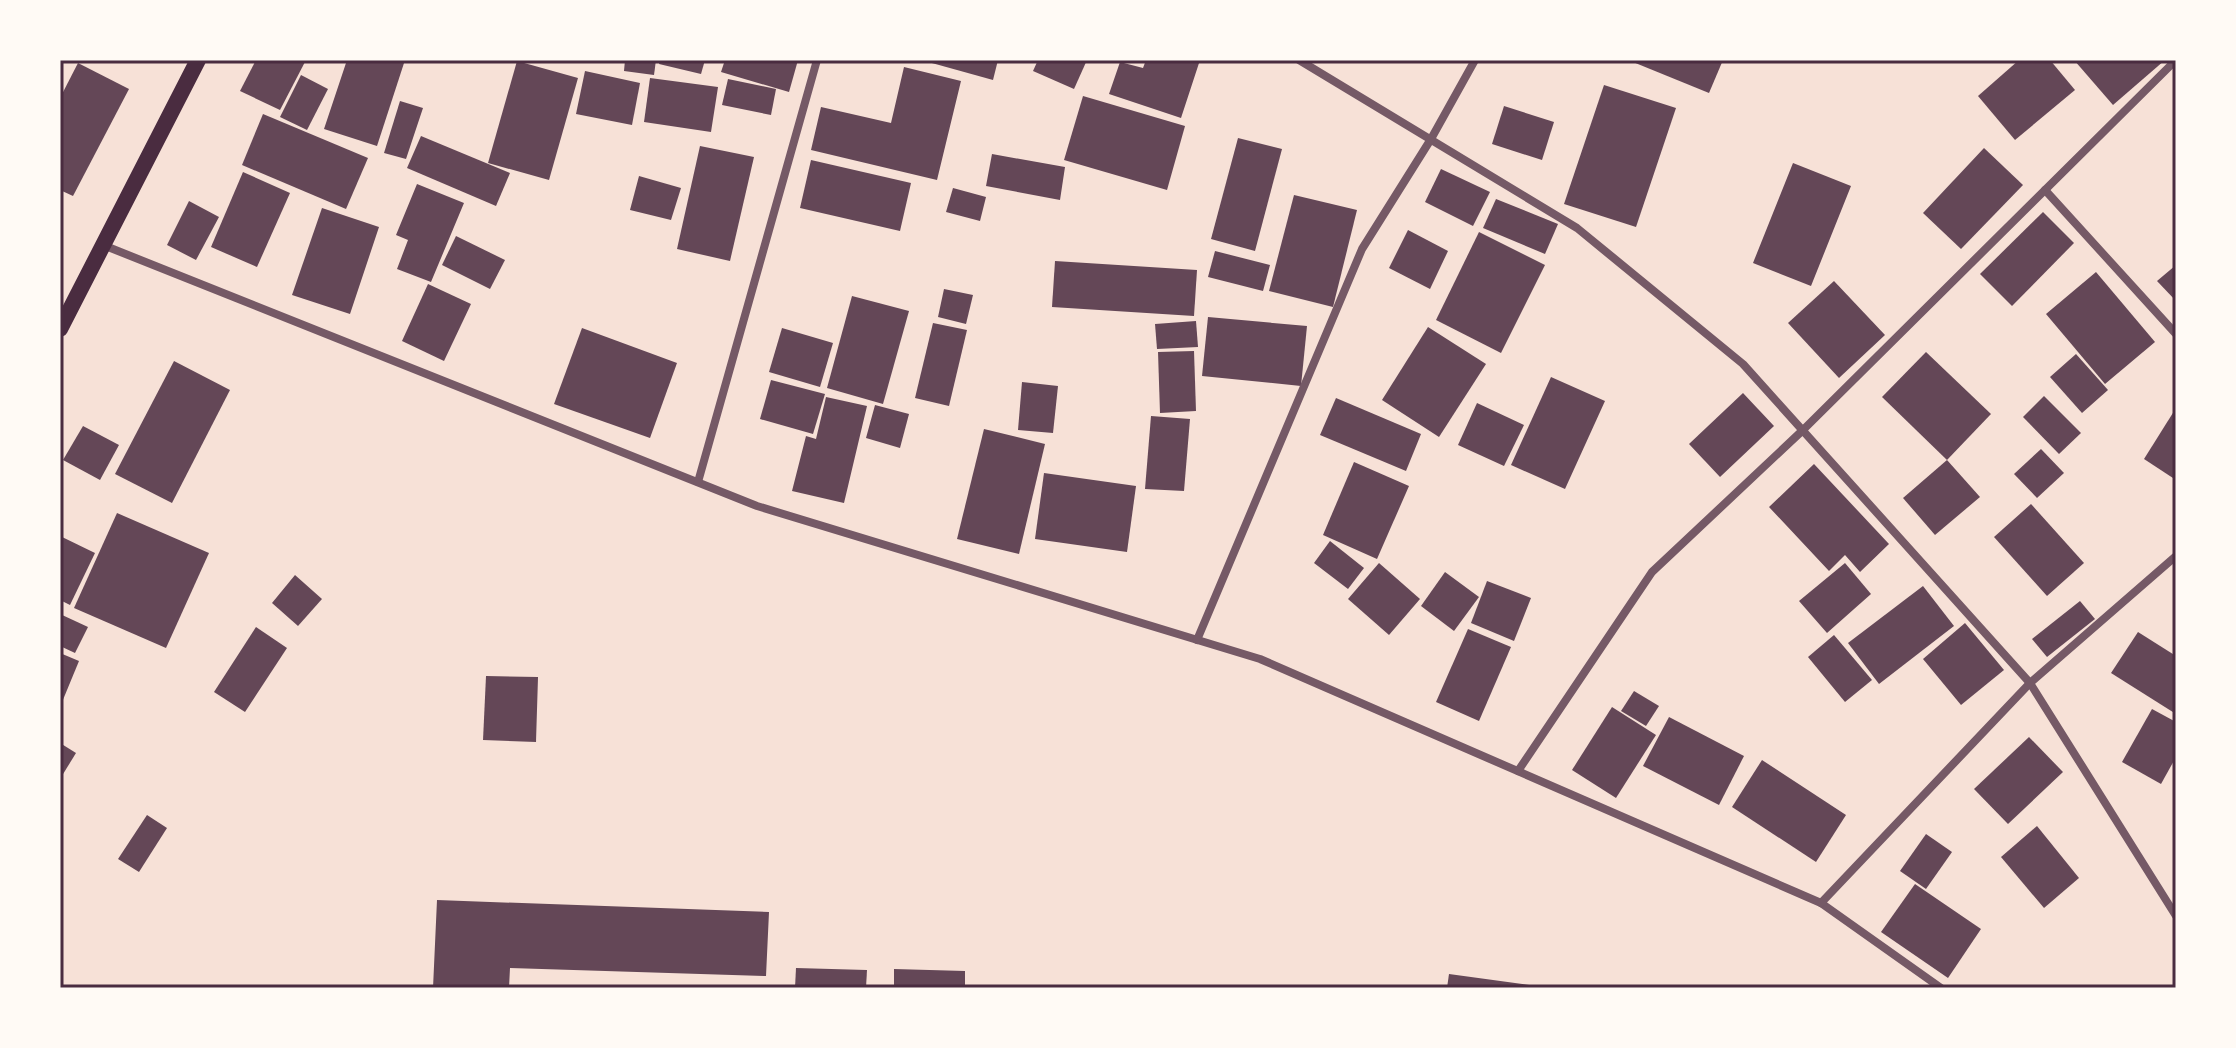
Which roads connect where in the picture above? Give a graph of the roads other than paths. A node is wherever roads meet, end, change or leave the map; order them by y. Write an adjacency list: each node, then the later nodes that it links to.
1 (198, 60): 8 (main road)
2 (817, 60): 12 (street)
3 (1299, 60): 6 (street)
4 (1475, 60): 6 (street)
5 (2176, 60): 7 (street)
6 (1431, 139): 11 (street); 14 (street)
7 (2045, 190): 10 (street); 11 (street)
8 (103, 245): 9 (main road); 12 (street)
9 (60, 329)
10 (2176, 334)
11 (1803, 430): 15 (street); 16 (street)
12 (698, 482): 14 (street)
13 (2176, 556): 15 (street)
14 (1197, 640): 16 (street)
15 (2030, 683): 17 (street); 18 (street)
16 (1518, 771): 17 (street)
17 (1821, 903): 19 (street)
18 (2176, 916)
19 (1941, 988)

